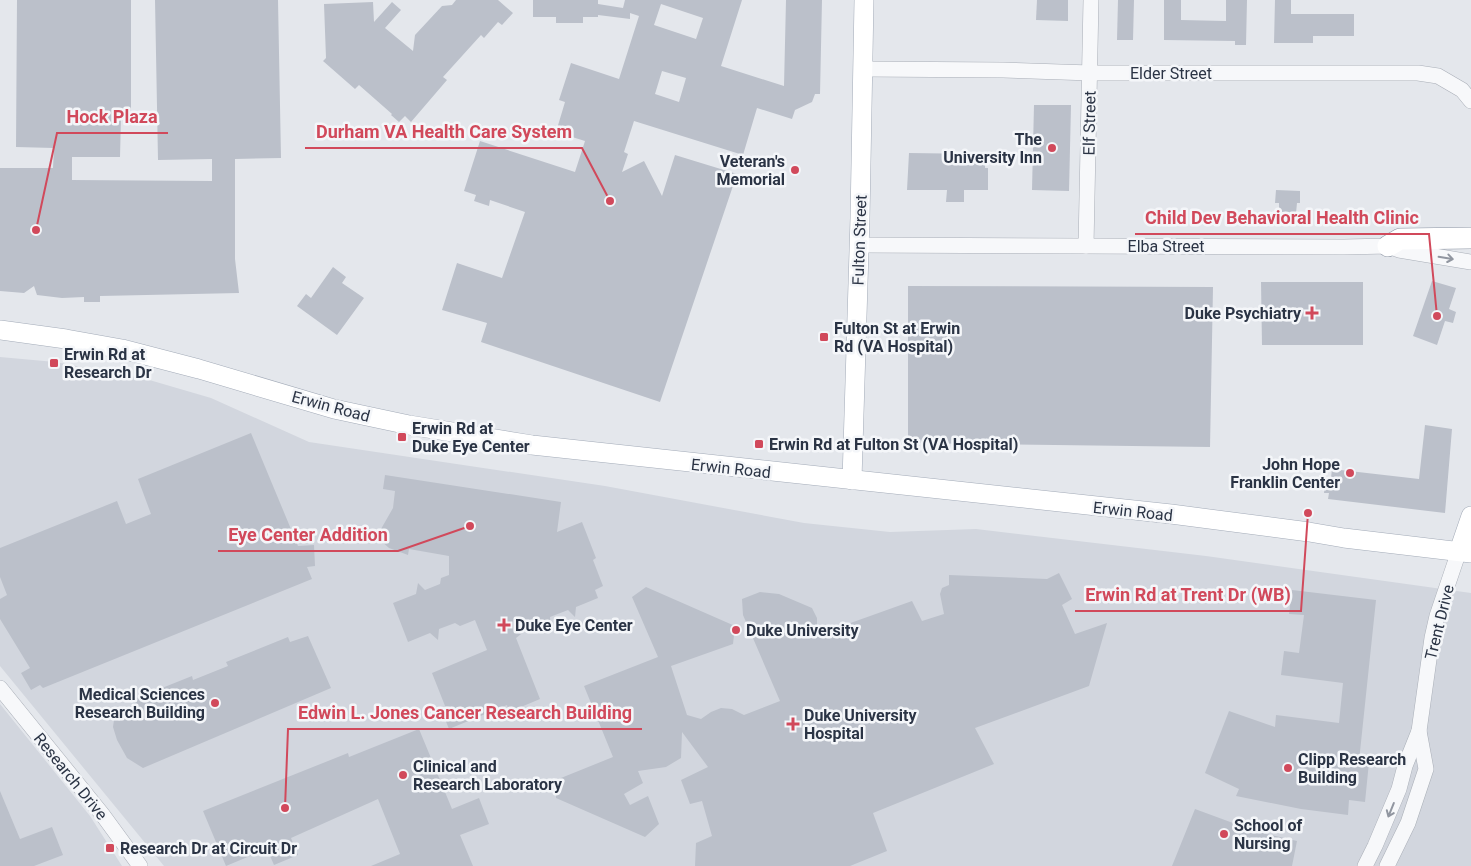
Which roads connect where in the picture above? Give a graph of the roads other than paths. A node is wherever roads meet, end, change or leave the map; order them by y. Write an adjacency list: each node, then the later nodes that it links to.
1 (864, 0): 3 (main road, Fulton Street)
2 (1091, 0): 4 (street, Elf Street)
3 (863, 69): 4 (street, Elder Street); 7 (main road, Fulton Street)
4 (1090, 73): 5 (street, Elder Street); 8 (street, Elf Street)
5 (1471, 101)
6 (1471, 238): 9 (highway)
7 (859, 245): 8 (street, Elba Street); 12 (main road, Fulton Street)
8 (1086, 246): 9 (street, Elba Street)
9 (1388, 246): 10 (street, Elba Street, one-way to 10)
10 (1471, 262)
11 (0, 330): 12 (main road, Erwin Road)
12 (852, 480): 14 (main road, Erwin Road)
13 (1471, 516): 14 (main road, Trent Drive)
14 (1465, 552): 16 (street, Trent Drive)
15 (0, 688): 17 (street, Research Drive)
16 (1419, 731): 18 (street, Trent Drive, one-way to 18); 19 (street, Trent Drive)
17 (140, 866)
18 (1364, 866)
19 (1387, 866)

